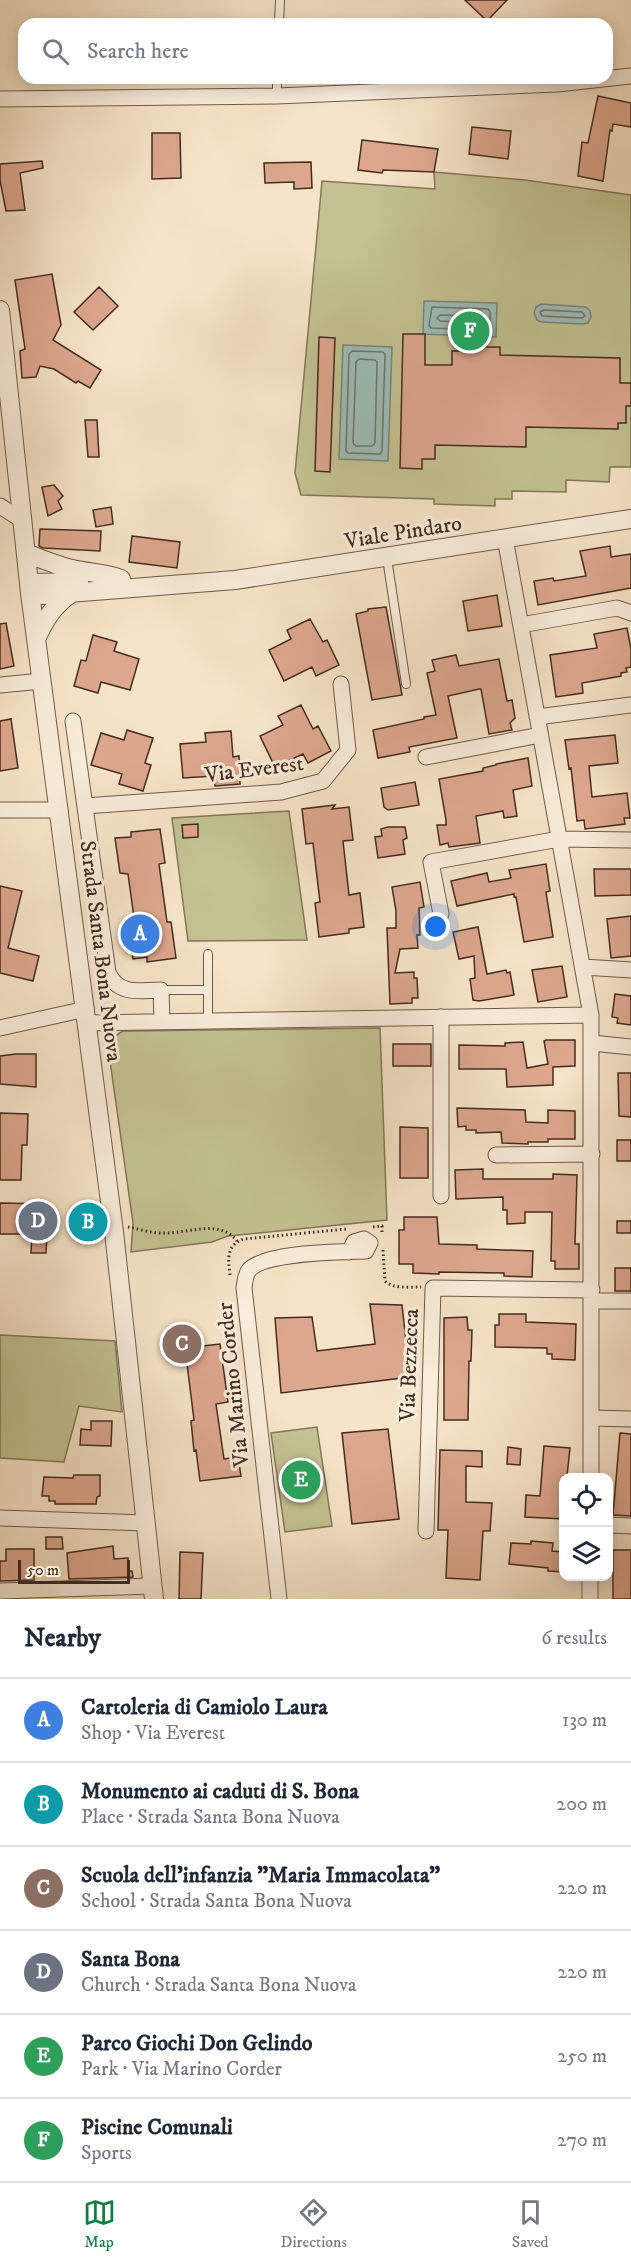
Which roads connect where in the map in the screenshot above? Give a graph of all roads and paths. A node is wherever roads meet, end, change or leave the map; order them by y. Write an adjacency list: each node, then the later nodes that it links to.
1 (280, 0): 2 (lane)
2 (279, 18)
3 (631, 76): 4 (street)
4 (613, 78)
5 (277, 84): 7 (lane)
6 (557, 84): 7 (street)
7 (277, 96): 8 (street)
8 (0, 99)
9 (0, 310): 12 (street, Strada Santa Bona Nuova)
10 (0, 506): 12 (street)
11 (631, 519): 13 (street, Viale Pindaro)
12 (22, 520): 14 (street, Strada Santa Bona Nuova)
13 (505, 538): 15 (street, Viale Pindaro); 21 (street)
14 (26, 553): 16 (street, Viale Pindaro); 18 (street, Strada Santa Bona Nuova)
15 (387, 558): 17 (street, Viale Pindaro); 25 (lane)
16 (121, 579): 17 (street, Viale Pindaro); 18 (street, Viale Pindaro)
17 (182, 586): 19 (street, Viale Pindaro)
18 (30, 588): 19 (street, Viale Pindaro); 22 (street, Strada Santa Bona Nuova)
19 (72, 593): 22 (street)
20 (631, 613): 21 (street)
21 (521, 625): 28 (street)
22 (36, 639): 23 (street, Strada Santa Bona Nuova)
23 (42, 681): 26 (street); 34 (street, Strada Santa Bona Nuova)
24 (341, 684): 32 (street, Via Everest)
25 (406, 684)
26 (0, 685)
27 (631, 705): 28 (street)
28 (537, 717): 30 (street)
29 (73, 721): 32 (street)
30 (540, 735): 31 (street); 35 (street)
31 (426, 757)
32 (85, 806): 41 (street)
33 (0, 810): 34 (street)
34 (60, 810): 44 (street, Strada Santa Bona Nuova)
35 (559, 839): 36 (street); 37 (street); 39 (street)
36 (631, 840)
37 (441, 914)
38 (208, 954): 42 (lane)
39 (583, 967): 40 (street); 43 (street)
40 (631, 970)
41 (161, 990): 42 (lane); 47 (street)
42 (208, 990): 46 (lane)
43 (591, 1014): 45 (street); 49 (street)
44 (87, 1016): 47 (street); 48 (street); 69 (street, Strada Santa Bona Nuova)
45 (441, 1017): 46 (street); 53 (street)
46 (208, 1020): 47 (street)
47 (162, 1021)
48 (0, 1028)
49 (592, 1043): 50 (street); 51 (street)
50 (631, 1047)
51 (592, 1154): 52 (street); 63 (street)
52 (496, 1155)
53 (441, 1196)
54 (128, 1227): 58 (path)
55 (370, 1227): 57 (path)
56 (347, 1229): 58 (path)
57 (382, 1237)
58 (237, 1242): 61 (path)
59 (383, 1248): 62 (path)
60 (349, 1252): 76 (street, Via Marino Corder)
61 (230, 1282)
62 (433, 1288): 63 (street, Via Bezzecca); 72 (street, Via Bezzecca)
63 (592, 1295): 64 (street, Via Bezzecca); 65 (street)
64 (631, 1301)
65 (591, 1418): 66 (street); 67 (street)
66 (631, 1419)
67 (591, 1473)
68 (0, 1518): 69 (street)
69 (146, 1523): 75 (street, Strada Santa Bona Nuova)
70 (613, 1526): 71 (street)
71 (631, 1526)
72 (426, 1531)
73 (590, 1581): 77 (street)
74 (0, 1591): 75 (street)
75 (153, 1593)
76 (279, 1599)
77 (590, 1599)

